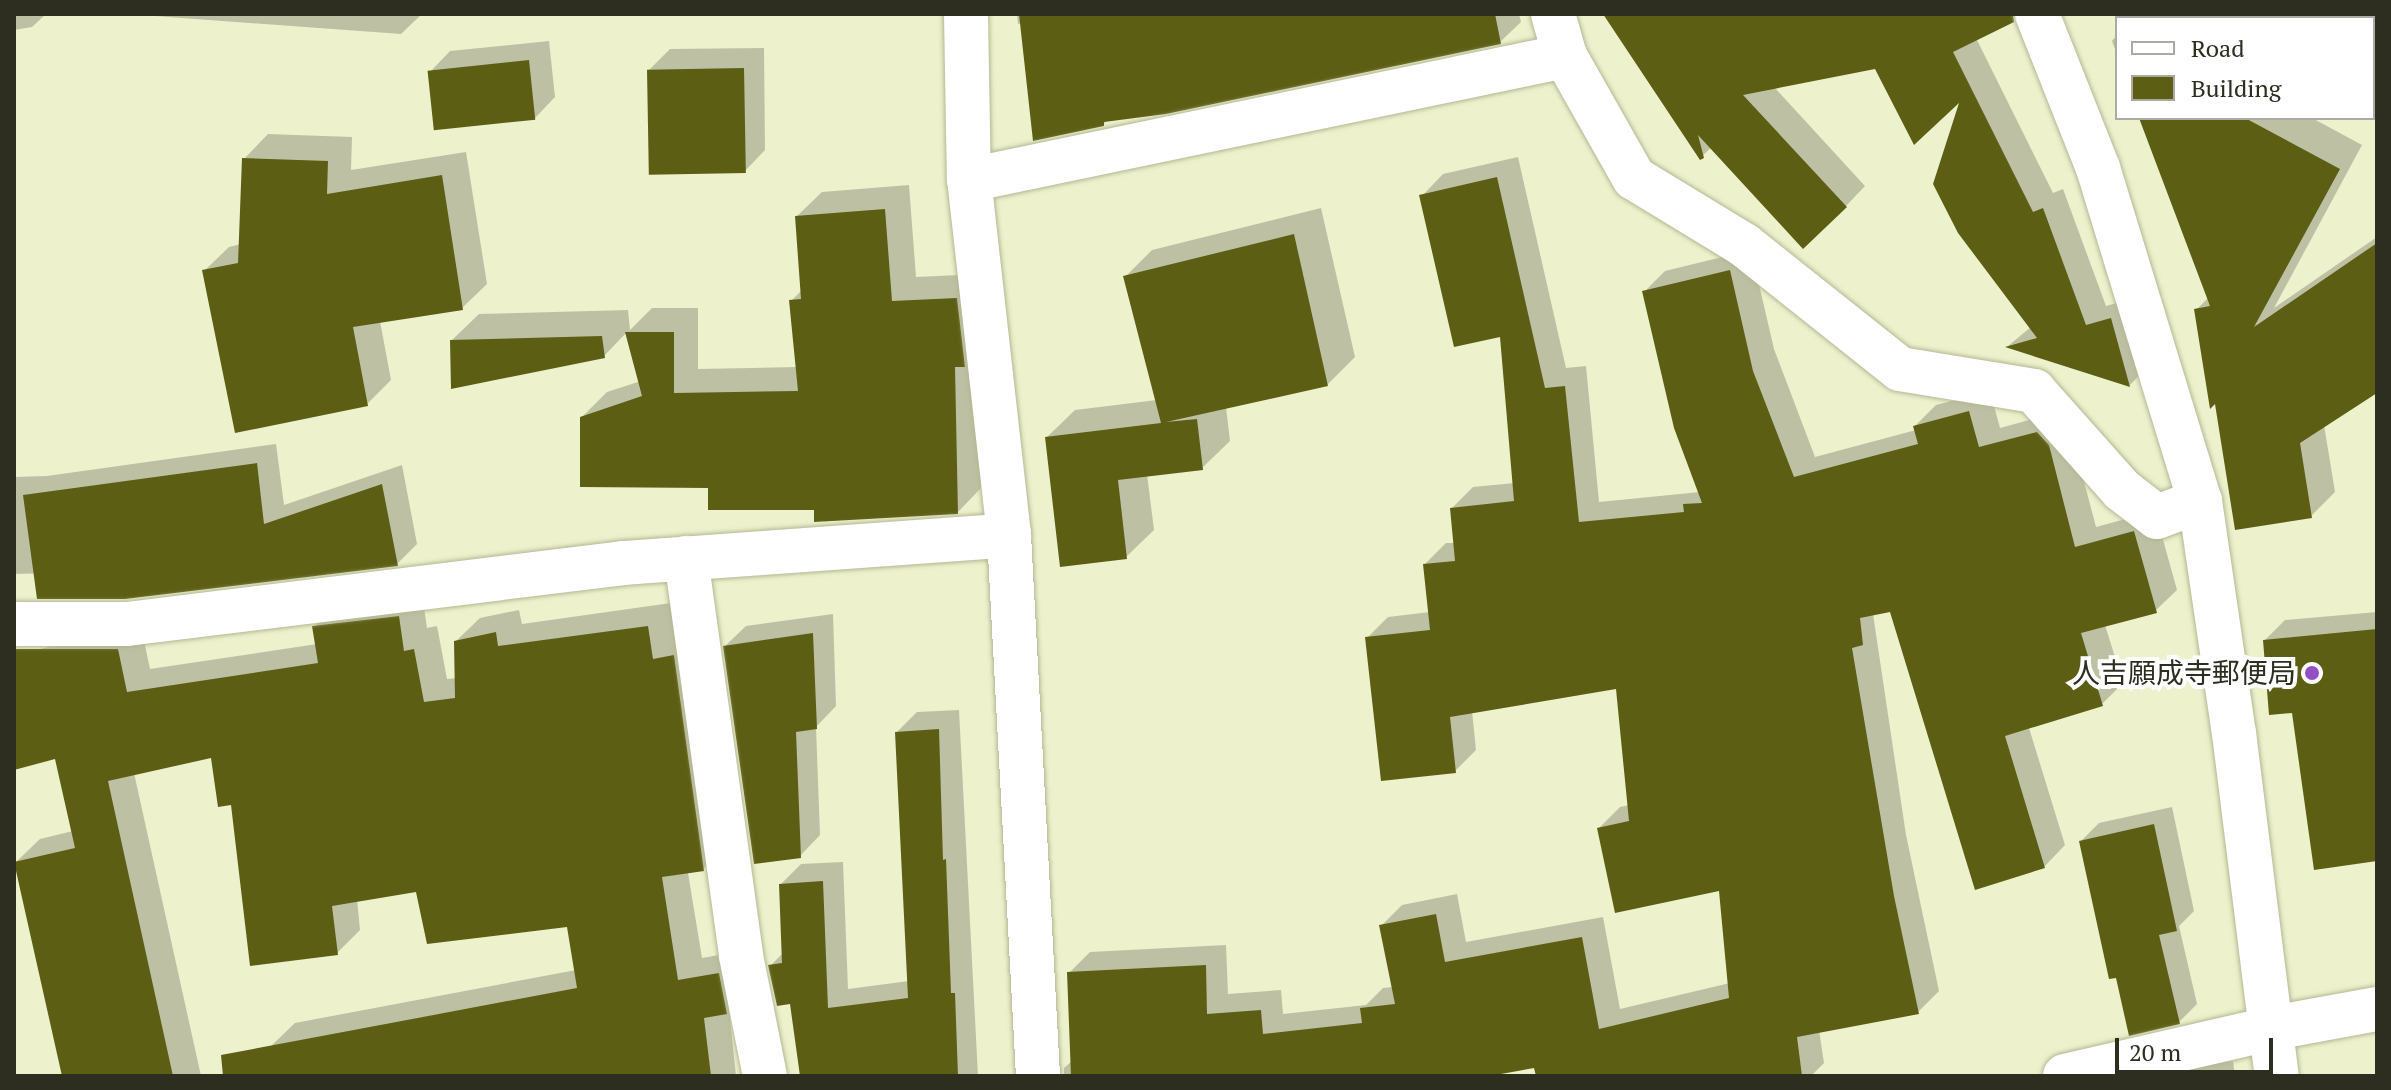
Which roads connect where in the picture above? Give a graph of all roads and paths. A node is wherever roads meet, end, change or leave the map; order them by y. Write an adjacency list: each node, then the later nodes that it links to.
1 (966, 14): 5 (main road)
2 (1553, 14): 4 (main road)
3 (2037, 14): 6 (main road)
4 (1565, 56): 5 (main road); 6 (main road)
5 (969, 180): 7 (main road)
6 (2200, 501): 11 (main road)
7 (1009, 535): 8 (main road); 13 (main road)
8 (686, 558): 9 (main road); 12 (main road)
9 (14, 624)
10 (2377, 1009): 11 (main road)
11 (2273, 1028): 14 (main road); 15 (main road)
12 (765, 1076)
13 (1038, 1076)
14 (2065, 1076)
15 (2277, 1076)

